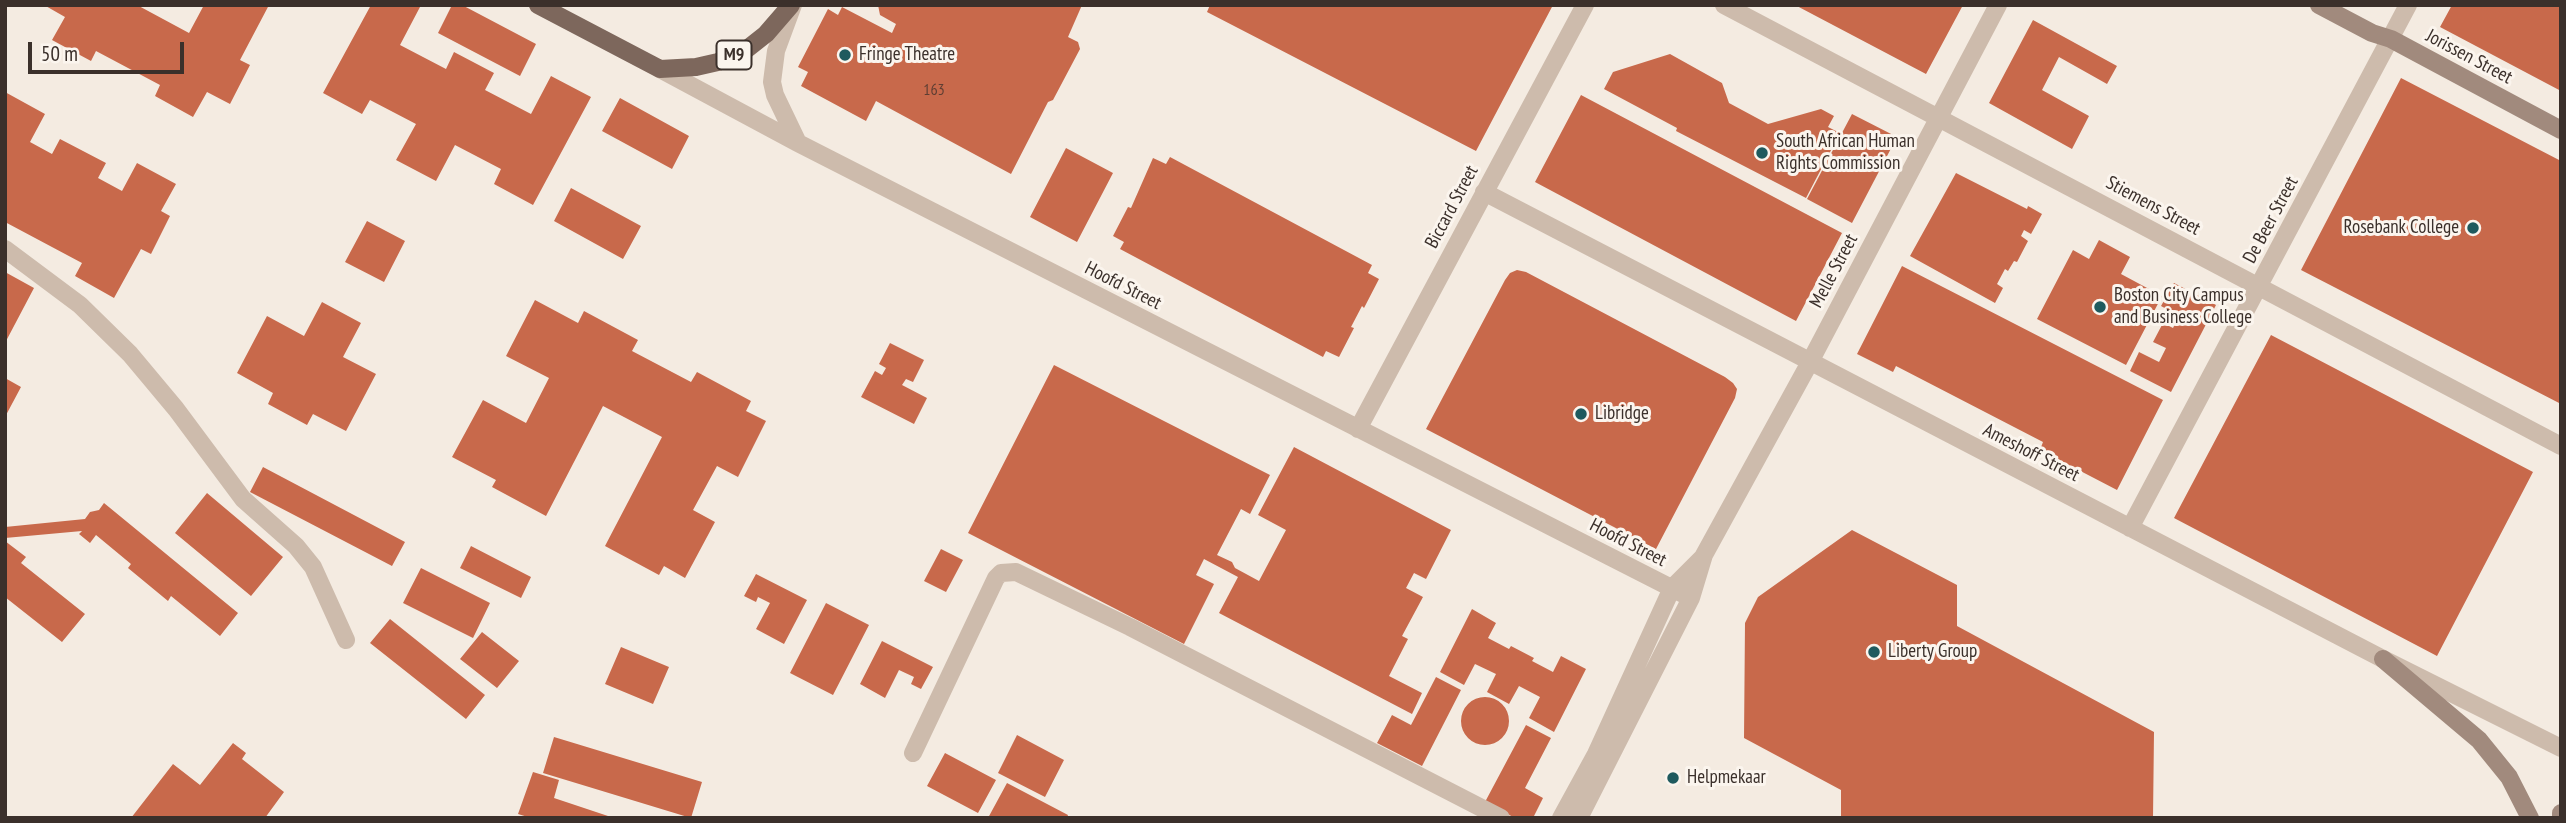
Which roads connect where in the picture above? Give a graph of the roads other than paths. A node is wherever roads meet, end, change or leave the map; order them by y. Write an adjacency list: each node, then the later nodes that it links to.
1 (538, 5): 9 (main road, Hoofd Street)
2 (792, 5): 9 (main road, M9); 12 (street)
3 (1585, 5): 13 (street, Biccard Street)
4 (1724, 5): 10 (street, Stiemens Street)
5 (1998, 5): 10 (street, Melle Street)
6 (2319, 5): 8 (main road, Jorissen Street)
7 (2408, 5): 8 (street, De Beer Street)
8 (2391, 39): 11 (main road, Jorissen Street); 15 (street, De Beer Street)
9 (660, 69): 12 (street, Hoofd Street)
10 (1939, 118): 15 (street, Stiemens Street); 16 (street, Melle Street)
11 (2561, 130)
12 (798, 144): 17 (street, Hoofd Street)
13 (1484, 192): 16 (street, Ameshoff Street); 17 (street, Biccard Street)
14 (5, 249): 23 (street)
15 (2260, 286): 18 (street, Stiemens Street); 19 (street, De Beer Street)
16 (1810, 362): 19 (street, Ameshoff Street); 20 (street, Melle Street)
17 (1358, 429): 21 (street, Hoofd Street)
18 (2561, 446)
19 (2130, 528): 24 (street, Ameshoff Street)
20 (1704, 555): 21 (street, Melle Street); 22 (street, Melle Street)
21 (1672, 588): 22 (street, Hoofd Street); 29 (street, Melle Street)
22 (1690, 598): 30 (street, Melle Street)
23 (346, 640)
24 (2382, 659): 25 (street, Ameshoff Street); 31 (main road)
25 (2561, 748)
26 (913, 753): 28 (street)
27 (2561, 813): 32 (main road)
28 (1501, 818)
29 (1562, 818)
30 (1579, 818)
31 (2530, 818)
32 (2561, 818)

